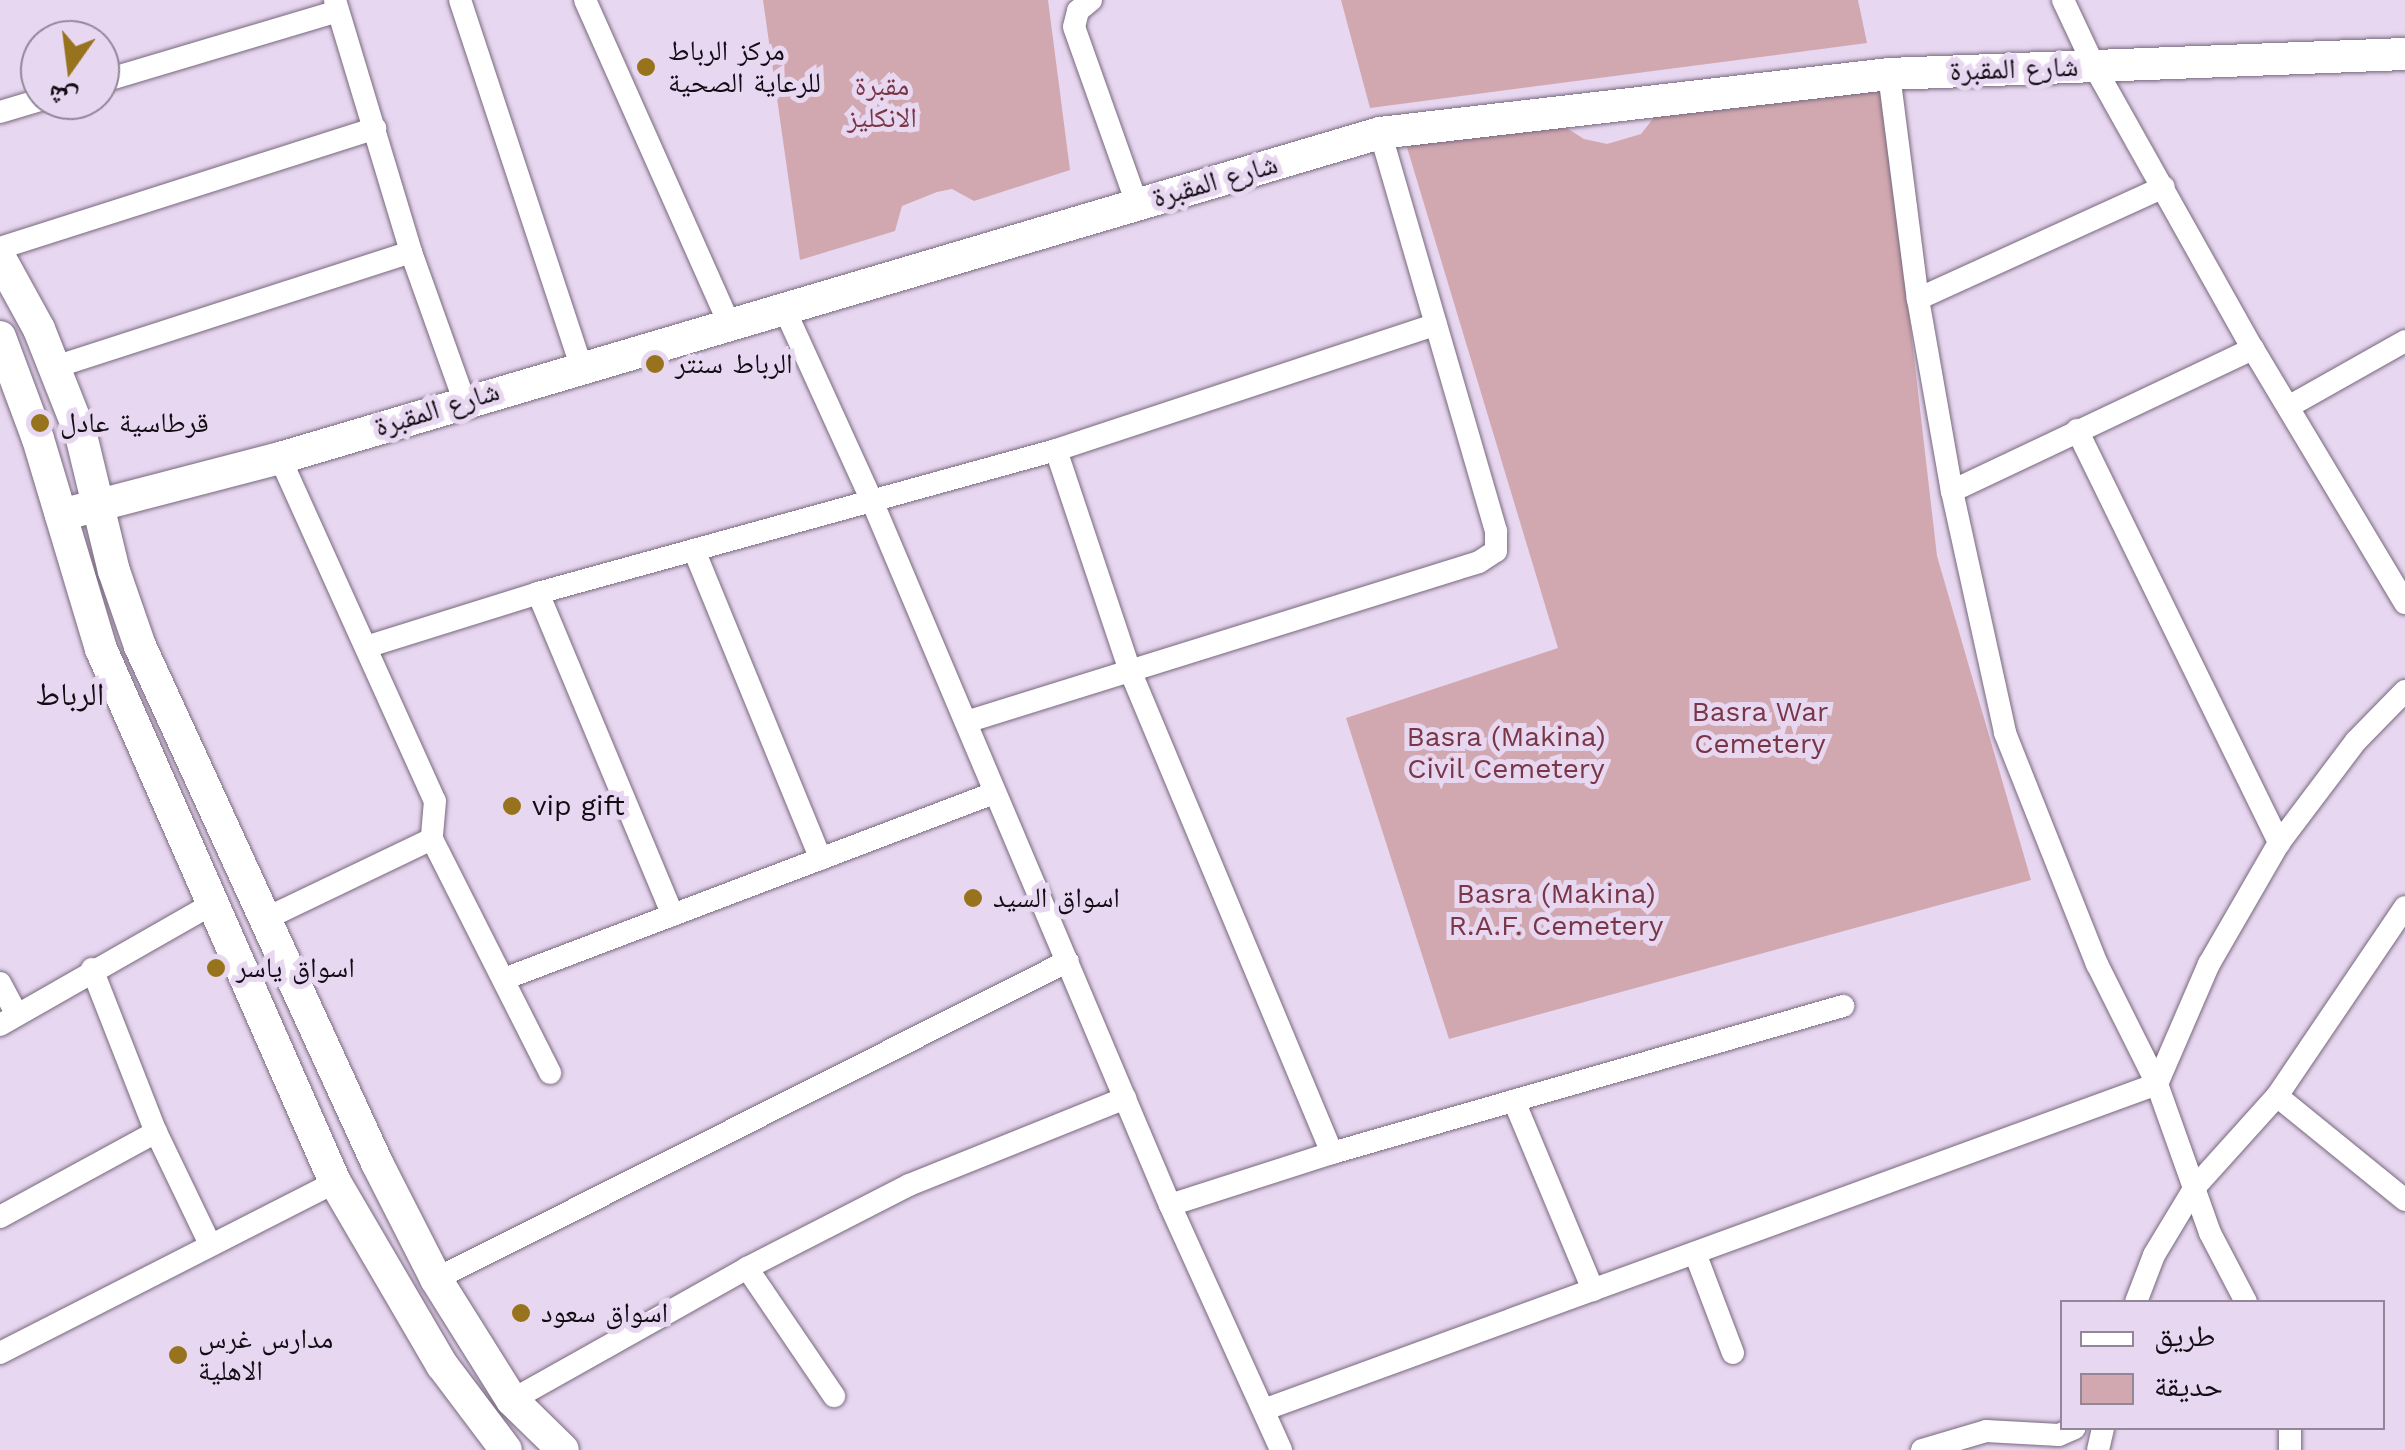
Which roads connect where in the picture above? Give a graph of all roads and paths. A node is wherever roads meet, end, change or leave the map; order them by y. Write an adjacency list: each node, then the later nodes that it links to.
1 (460, 0): 25 (street)
2 (585, 0): 19 (street)
3 (2063, 0): 7 (street)
4 (1081, 4): 13 (street)
5 (337, 5): 9 (street); 10 (street)
6 (2405, 54): 7 (main road, شارع المقبرة)
7 (2094, 66): 8 (main road, شارع المقبرة); 12 (street)
8 (1889, 74): 11 (main road, شارع المقبرة); 17 (street)
9 (120, 76)
10 (375, 128): 14 (street); 15 (street)
11 (1380, 134): 13 (main road, شارع المقبرة); 20 (street)
12 (2164, 187): 17 (street); 23 (street)
13 (1137, 204): 18 (main road, شارع المقبرة)
14 (0, 248)
15 (412, 252): 24 (street); 26 (street)
16 (0, 258): 24 (main road)
17 (1918, 299): 31 (street)
18 (784, 308): 19 (main road, شارع المقبرة); 32 (street)
19 (729, 324): 25 (main road, شارع المقبرة)
20 (1436, 324): 29 (street); 39 (street)
21 (0, 337): 34 (main road)
22 (2405, 341): 27 (street)
23 (2254, 348): 27 (street); 28 (street)
24 (55, 367): 33 (main road)
25 (582, 368): 26 (main road, شارع المقبرة)
26 (464, 400): 30 (main road, شارع المقبرة)
27 (2288, 407): 37 (street)
28 (2077, 430): 31 (street); 44 (street)
29 (1056, 450): 32 (street); 39 (street)
30 (280, 458): 33 (main road, شارع المقبرة); 38 (street)
31 (1952, 491): 58 (street)
32 (872, 501): 35 (street); 41 (street)
33 (101, 505): 34 (main road, شارع المقبرة); 46 (main road)
34 (61, 515): 47 (main road)
35 (694, 550): 36 (street); 45 (street)
36 (538, 593): 38 (street); 49 (street)
37 (2405, 603)
38 (366, 647): 43 (street)
39 (1130, 668): 41 (street); 63 (street)
40 (2405, 691): 44 (street)
41 (966, 722): 42 (street)
42 (994, 794): 45 (street); 51 (street)
43 (432, 839): 50 (street); 53 (street)
44 (2279, 843): 58 (street)
45 (821, 859): 49 (street)
46 (251, 886): 47 (main road); 50 (main road)
47 (212, 904): 52 (street); 64 (main road)
48 (2405, 906): 59 (street)
49 (673, 915): 53 (street)
50 (267, 918): 72 (main road)
51 (1068, 961): 60 (street); 72 (street)
52 (92, 969): 56 (street); 62 (street)
53 (504, 979): 57 (street)
54 (0, 983): 56 (street)
55 (1843, 1006): 61 (street)
56 (8, 1020)
57 (550, 1073)
58 (2158, 1084): 65 (street); 70 (street)
59 (2276, 1096): 65 (street); 66 (street)
60 (1125, 1098): 67 (street); 71 (street)
61 (1514, 1101): 63 (street); 73 (street)
62 (156, 1132): 68 (street); 69 (street)
63 (1332, 1153): 67 (street)
64 (335, 1182): 69 (street); 82 (main road)
65 (2194, 1186): 74 (street); 75 (street)
66 (2405, 1200)
67 (1170, 1204): 80 (street)
68 (0, 1217)
69 (210, 1244): 77 (street)
70 (1695, 1253): 73 (street); 76 (street)
71 (747, 1268): 78 (street); 79 (street)
72 (436, 1279): 79 (main road)
73 (1592, 1290): 80 (street)
74 (2137, 1300)
75 (2245, 1300)
76 (1733, 1352)
77 (0, 1353)
78 (834, 1396)
79 (512, 1400): 83 (main road)
80 (1266, 1409): 84 (street)
81 (2072, 1430): 85 (street)
82 (506, 1450)
83 (563, 1450)
84 (1281, 1450)
85 (1922, 1450)

